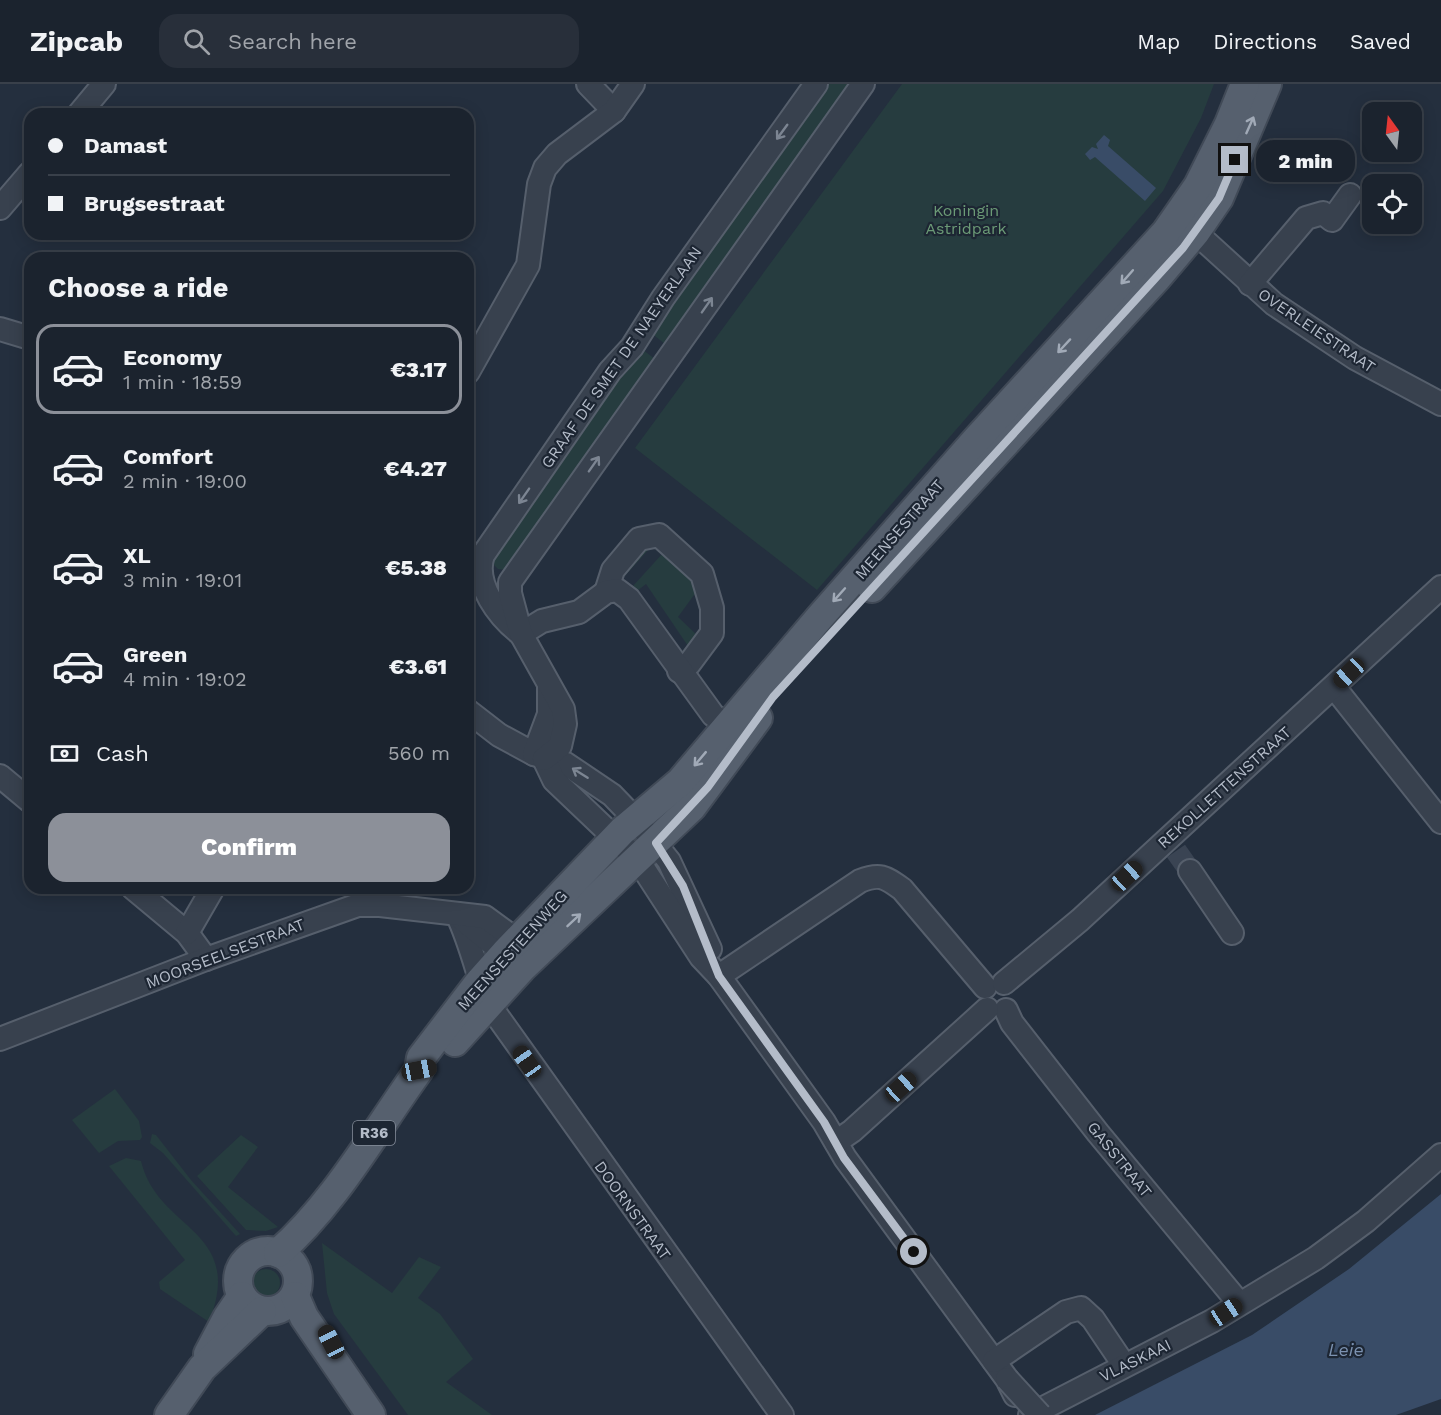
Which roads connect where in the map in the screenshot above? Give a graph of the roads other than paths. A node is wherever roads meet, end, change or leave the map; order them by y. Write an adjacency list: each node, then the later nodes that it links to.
1 (104, 84): 8 (street)
2 (588, 84): 9 (street)
3 (633, 84): 9 (street)
4 (816, 84): 17 (street, GRAAF DE SMET DE NAEYERLAAN, one-way to 17)
5 (863, 84): 18 (street, GRAAF DE SMET DE NAEYERLAAN, one-way to 5)
6 (1245, 84): 13 (main road, R36)
7 (1267, 84): 13 (main road, R36, one-way to 7)
8 (84, 108)
9 (614, 111): 19 (street)
10 (24, 180): 12 (street)
11 (1350, 195): 14 (street)
12 (0, 208)
13 (1187, 224): 14 (street, OVERLEIESTRAAT); 27 (main road, MEENSESTRAAT / R36, one-way to 27); 33 (main road, MEENSESTRAAT / R36)
14 (1250, 284): 20 (street, OVERLEIESTRAAT)
15 (0, 329): 16 (street)
16 (24, 336)
17 (640, 336): 18 (street); 23 (street, GRAAF DE SMET DE NAEYERLAAN, one-way to 23)
18 (669, 358): 23 (street, GRAAF DE SMET DE NAEYERLAAN, one-way to 18)
19 (474, 361)
20 (1441, 404)
21 (1441, 586): 25 (street, REKOLLETTENSTRAAT)
22 (606, 592): 23 (street); 24 (street); 24 (street)
23 (521, 634): 28 (street, GRAAF DE SMET DE NAEYERLAAN)
24 (680, 671): 27 (street)
25 (1334, 687): 31 (street); 44 (street, REKOLLETTENSTRAAT)
26 (474, 716): 28 (street)
27 (728, 726): 32 (main road, MEENSESTRAAT / R36, one-way to 32)
28 (539, 757): 32 (street)
29 (0, 776): 30 (street)
30 (24, 796)
31 (1441, 822)
32 (627, 829): 33 (street); 40 (main road, MEENSESTEENWEG / R36)
33 (647, 851): 40 (main road, MEENSESTEENWEG / R36, one-way to 33); 42 (street)
34 (1190, 871): 39 (street)
35 (140, 894): 38 (street)
36 (210, 894): 38 (street)
37 (458, 914): 40 (street, MOORSEELSESTRAAT); 41 (street, MOORSEELSESTRAAT); 43 (street)
38 (187, 933): 41 (street)
39 (1232, 933)
40 (520, 954): 43 (main road, MEENSESTEENWEG / R36)
41 (206, 959): 45 (street, MOORSEELSESTRAAT)
42 (719, 976): 44 (street, GASSTRAAT); 46 (street)
43 (484, 992): 48 (main road, MEENSESTEENWEG / R36); 56 (street, DOORNSTRAAT)
44 (996, 997): 46 (street, REKOLLETTENSTRAAT); 49 (street, GASSTRAAT)
45 (0, 1040)
46 (836, 1142): 51 (street)
47 (1441, 1155): 49 (street, VLASKAAI)
48 (279, 1284): 52 (main road, R36); 52 (main road, R36); 53 (main road, MEENSESTEENWEG); 54 (main road)
49 (1239, 1304): 50 (street, VLASKAAI)
50 (1124, 1365): 51 (street); 57 (street, VLASKAAI)
51 (1000, 1370): 57 (street, bridge); 58 (street, bridge)
52 (344, 1374): 55 (main road, R36)
53 (169, 1415)
54 (351, 1415)
55 (371, 1415)
56 (782, 1415)
57 (1028, 1415)
58 (1040, 1415)

